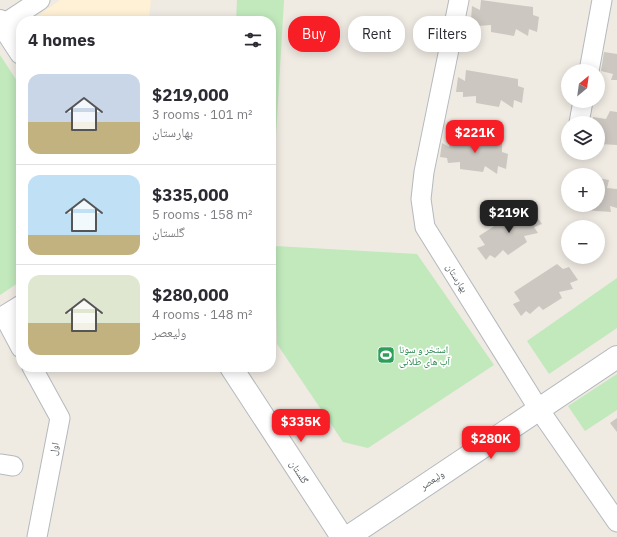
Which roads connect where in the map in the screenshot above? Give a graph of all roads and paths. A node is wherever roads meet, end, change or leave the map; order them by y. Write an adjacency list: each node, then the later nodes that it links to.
1 (40, 0): 4 (street)
2 (459, 0): 13 (street, بهارستان)
3 (602, 0): 6 (street)
4 (1, 23): 5 (main road)
5 (16, 46)
6 (589, 64)
7 (16, 308): 8 (street)
8 (2, 317): 9 (street)
9 (16, 340)
10 (617, 357): 13 (main road, ولیعصر)
11 (35, 372): 15 (street, اول)
12 (234, 372): 16 (main road, گلستان)
13 (538, 408): 14 (street, بهارستان); 17 (main road, ولیعصر)
14 (617, 522)
15 (37, 537)
16 (342, 537)
17 (348, 537)

